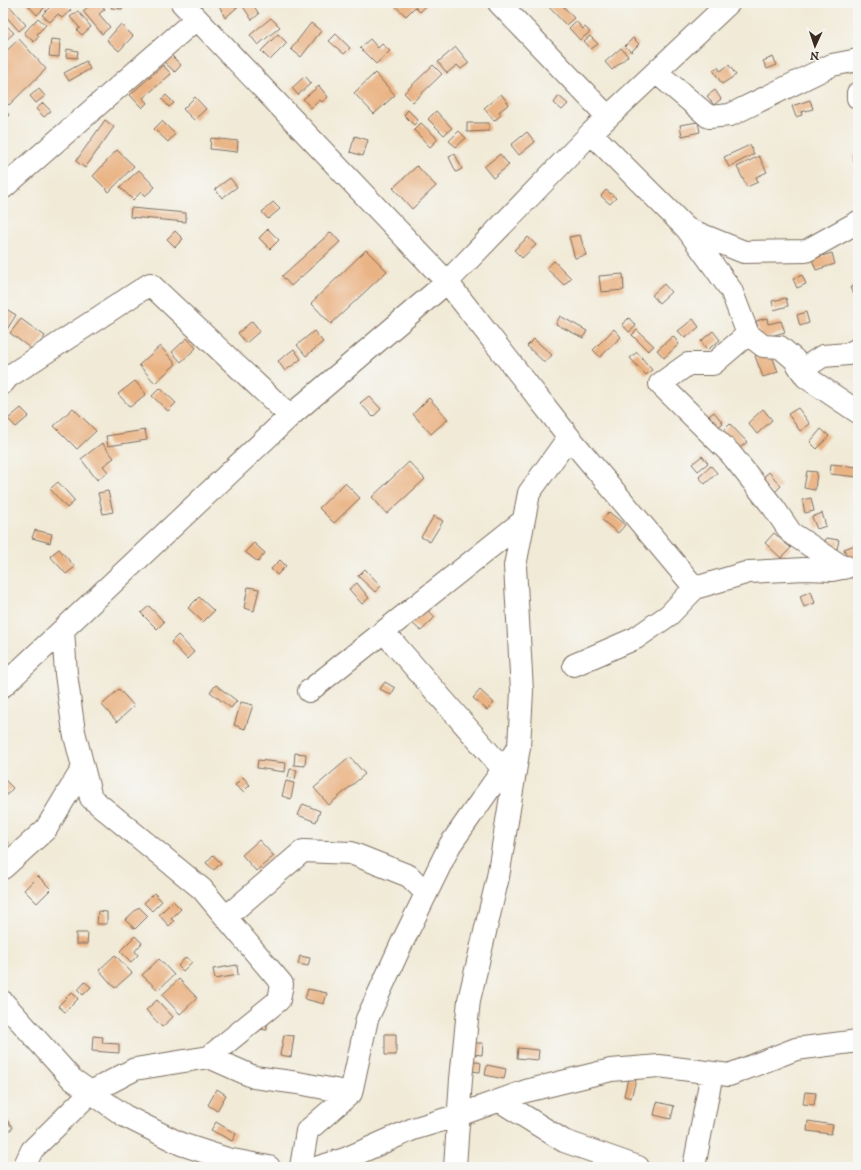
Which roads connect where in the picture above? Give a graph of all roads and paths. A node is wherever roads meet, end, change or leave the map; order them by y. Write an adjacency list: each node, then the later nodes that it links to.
1 (499, 3): 8 (street)
2 (729, 3): 5 (street)
3 (189, 11): 10 (street); 13 (street)
4 (858, 60): 5 (street)
5 (656, 72): 8 (street)
6 (858, 93): 7 (street)
7 (858, 98)
8 (608, 117): 9 (street)
9 (590, 133): 12 (street); 13 (street)
10 (3, 188)
11 (858, 222): 12 (street)
12 (687, 229): 14 (street)
13 (447, 282): 19 (street); 20 (street)
14 (748, 334): 16 (street); 22 (street)
15 (858, 349): 16 (street)
16 (801, 370): 18 (street)
17 (5, 377): 19 (street)
18 (858, 412)
19 (290, 416): 24 (street)
20 (569, 436): 21 (street); 23 (street)
21 (523, 521): 25 (street); 29 (street)
22 (851, 566): 23 (street)
23 (696, 588): 26 (street)
24 (63, 630): 27 (street); 30 (street)
25 (384, 632): 28 (street); 31 (street)
26 (574, 665)
27 (3, 686)
28 (309, 692)
29 (519, 747): 31 (street); 42 (street)
30 (83, 768): 32 (street); 34 (street)
31 (503, 769): 33 (street)
32 (3, 868)
33 (426, 893): 34 (street); 40 (street)
34 (226, 917): 37 (street)
35 (7, 1012): 39 (street)
36 (858, 1041): 38 (street)
37 (208, 1057): 39 (street); 40 (street)
38 (712, 1073): 41 (street); 49 (street)
39 (92, 1092): 43 (street); 44 (street)
40 (351, 1093): 45 (street)
41 (500, 1101): 42 (street); 48 (street)
42 (458, 1115): 46 (street); 47 (street)
43 (24, 1167)
44 (269, 1167)
45 (301, 1167)
46 (319, 1167)
47 (456, 1167)
48 (638, 1167)
49 (694, 1167)

